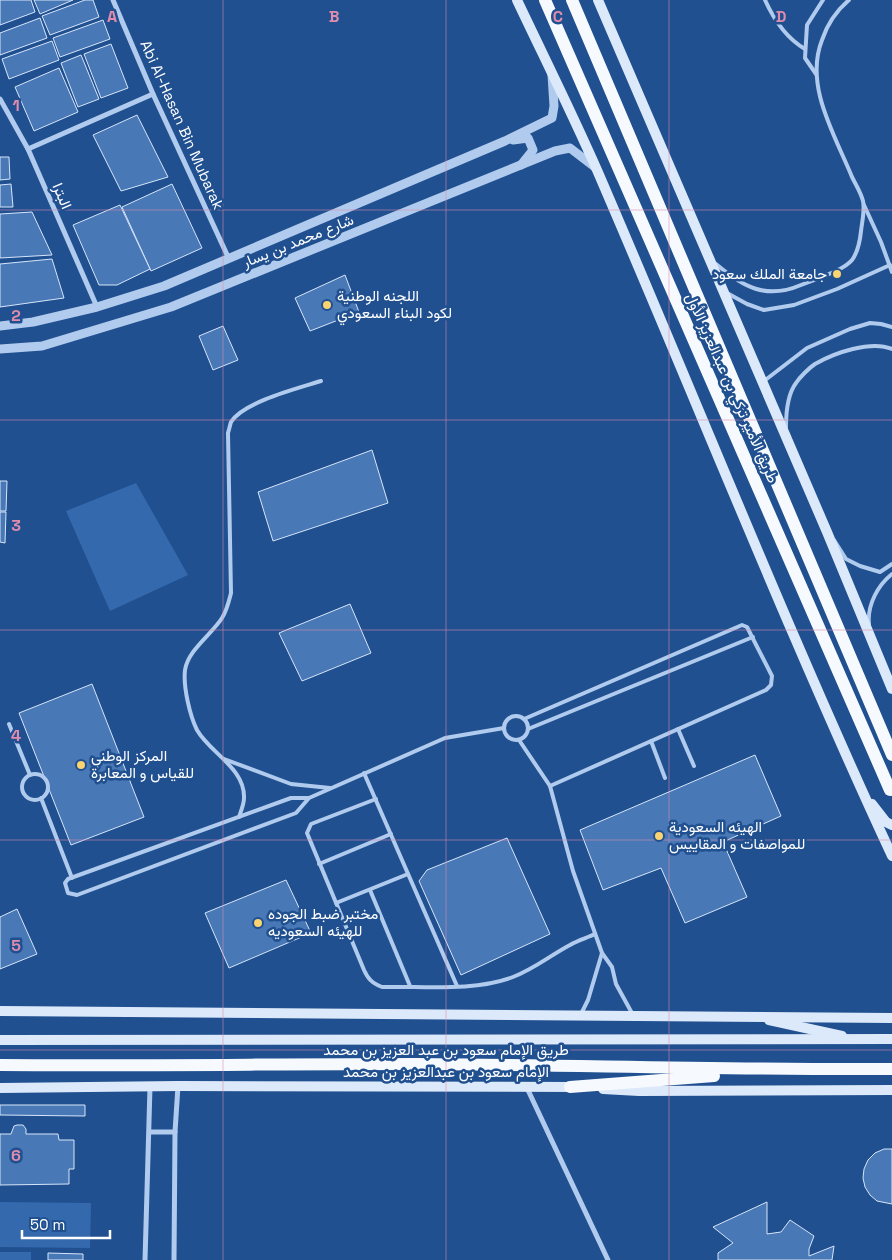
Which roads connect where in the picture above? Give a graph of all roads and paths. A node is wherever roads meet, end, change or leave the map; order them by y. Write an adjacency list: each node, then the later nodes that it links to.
1 (113, 0): 12 (street, Abi Al-Hasan Bin Mubarak)
2 (517, 0): 10 (main road)
3 (545, 0): 53 (main road, طريق الأمير تركي بن عبدالعزيز الأول)
4 (572, 0): 45 (main road, طريق الأمير تركي بن عبدالعزيز الأول)
5 (598, 0): 19 (main road)
6 (766, 0): 9 (lane)
7 (823, 0): 9 (lane)
8 (849, 0): 11 (lane)
9 (805, 49): 11 (lane)
10 (551, 72): 14 (street, شارع محمد بن يسار); 17 (main road)
11 (816, 75): 18 (lane)
12 (153, 94): 15 (street); 20 (street, Abi Al-Hasan Bin Mubarak)
13 (0, 98): 15 (street, البترا)
14 (505, 141): 16 (street); 20 (street, شارع محمد بن يسار)
15 (28, 149): 24 (street, البترا)
16 (520, 167): 17 (street, شارع محمد بن يسار); 27 (street, شارع محمد بن يسار)
17 (596, 168): 54 (main road)
18 (863, 202): 19 (lane); 21 (lane)
19 (709, 258): 23 (main road)
20 (229, 259): 24 (street, شارع محمد بن يسار)
21 (890, 265): 22 (lane); 23 (lane)
22 (892, 272)
23 (723, 290): 30 (main road)
24 (96, 307): 25 (street, شارع محمد بن يسار)
25 (0, 326)
26 (892, 327): 30 (lane)
27 (0, 349)
28 (892, 349): 31 (lane)
29 (322, 381): 46 (lane)
30 (762, 382): 31 (main road)
31 (786, 437): 32 (main road)
32 (827, 532): 33 (lane); 36 (main road)
33 (892, 564)
34 (892, 574): 36 (lane)
35 (752, 637): 38 (lane); 41 (lane); 42 (lane)
36 (870, 638): 37 (main road)
37 (892, 689)
38 (524, 719): 40 (lane); 41 (lane)
39 (9, 724): 49 (lane)
40 (504, 728): 43 (lane); 48 (lane)
41 (528, 729): 43 (lane)
42 (678, 729): 44 (lane); 47 (lane)
43 (519, 740): 51 (lane)
44 (650, 741): 50 (lane); 51 (lane)
45 (892, 755)
46 (224, 759): 52 (lane); 58 (lane)
47 (694, 766)
48 (364, 774): 52 (lane); 57 (lane)
49 (30, 775): 55 (lane); 55 (lane)
50 (665, 778)
51 (550, 786): 67 (lane)
52 (331, 788): 56 (lane)
53 (890, 790)
54 (862, 791): 59 (main road); 61 (main road)
55 (41, 798): 64 (lane)
56 (309, 798): 58 (lane); 64 (lane)
57 (376, 800): 60 (lane); 62 (lane)
58 (239, 817): 64 (lane)
59 (892, 825)
60 (391, 834): 62 (lane); 63 (lane)
61 (892, 856)
62 (319, 864): 66 (lane)
63 (408, 874): 65 (lane); 70 (lane)
64 (72, 878)
65 (370, 890): 66 (lane); 69 (lane)
66 (336, 903): 69 (lane)
67 (595, 934): 68 (lane); 70 (lane)
68 (602, 953): 72 (lane); 73 (lane)
69 (410, 986): 70 (lane)
70 (457, 986)
71 (0, 1011): 72 (main road)
72 (581, 1015): 73 (main road)
73 (633, 1015): 74 (main road)
74 (746, 1016): 75 (main road); 80 (main road)
75 (892, 1018)
76 (0, 1035): 79 (main road)
77 (892, 1039): 80 (main road, طريق الإمام سعود بن عبد العزيز بن محمد)
78 (0, 1040): 79 (main road, طريق الإمام سعود بن عبد العزيز بن محمد)
79 (39, 1040): 80 (main road, طريق الإمام سعود بن عبد العزيز بن محمد)
80 (858, 1040)
81 (0, 1064): 83 (main road, طريق الإمام سعود بن عبد العزيز بن محمد)
82 (892, 1069): 83 (main road, طريق الإمام سعود بن عبد العزيز بن محمد)
83 (776, 1070): 86 (main road)
84 (178, 1086): 85 (main road, الإمام سعود بن عبدالعزيز بن محمد); 88 (main road, الإمام سعود بن عبدالعزيز بن محمد); 91 (street)
85 (150, 1087): 87 (main road, الإمام سعود بن عبدالعزيز بن محمد); 90 (street)
86 (570, 1087): 88 (main road, الإمام سعود بن عبدالعزيز بن محمد); 89 (main road, الإمام سعود بن عبدالعزيز بن محمد)
87 (0, 1088)
88 (527, 1088): 94 (street)
89 (892, 1090)
90 (150, 1132): 91 (street); 92 (street)
91 (175, 1132): 93 (street)
92 (145, 1260)
93 (174, 1260)
94 (608, 1260)

